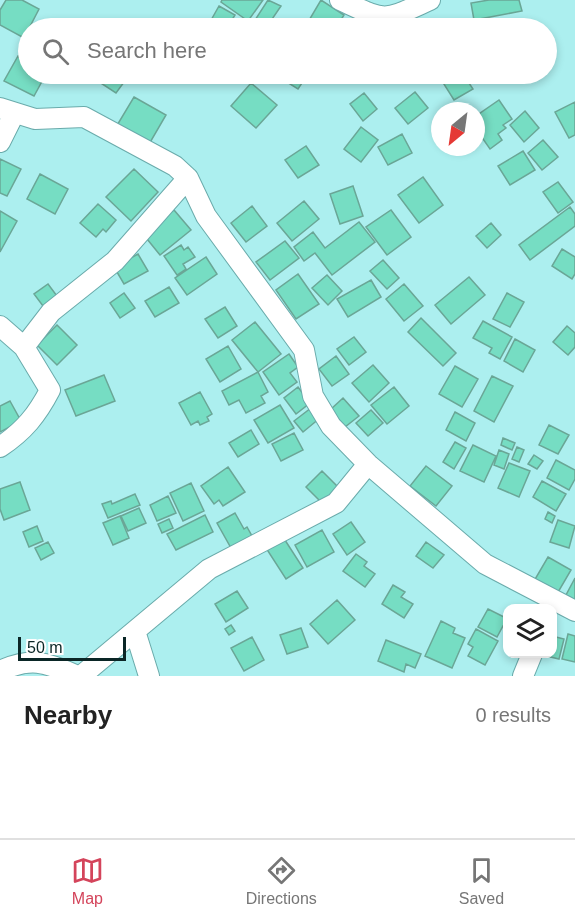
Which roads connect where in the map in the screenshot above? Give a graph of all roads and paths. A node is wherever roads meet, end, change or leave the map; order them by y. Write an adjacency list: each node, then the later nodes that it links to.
1 (340, 0): 3 (street)
2 (429, 0): 4 (street)
3 (379, 18)
4 (390, 18)
5 (7, 111): 6 (street); 7 (street)
6 (0, 142)
7 (188, 178): 9 (street); 11 (street)
8 (0, 326): 9 (street)
9 (24, 347): 10 (street)
10 (0, 447)
11 (368, 464): 12 (street); 15 (street)
12 (551, 604)
13 (557, 606): 14 (street)
14 (575, 611)
15 (135, 631): 18 (street); 19 (street)
16 (530, 658): 20 (street)
17 (0, 671): 18 (street)
18 (80, 676)
19 (149, 676)
20 (523, 676)

